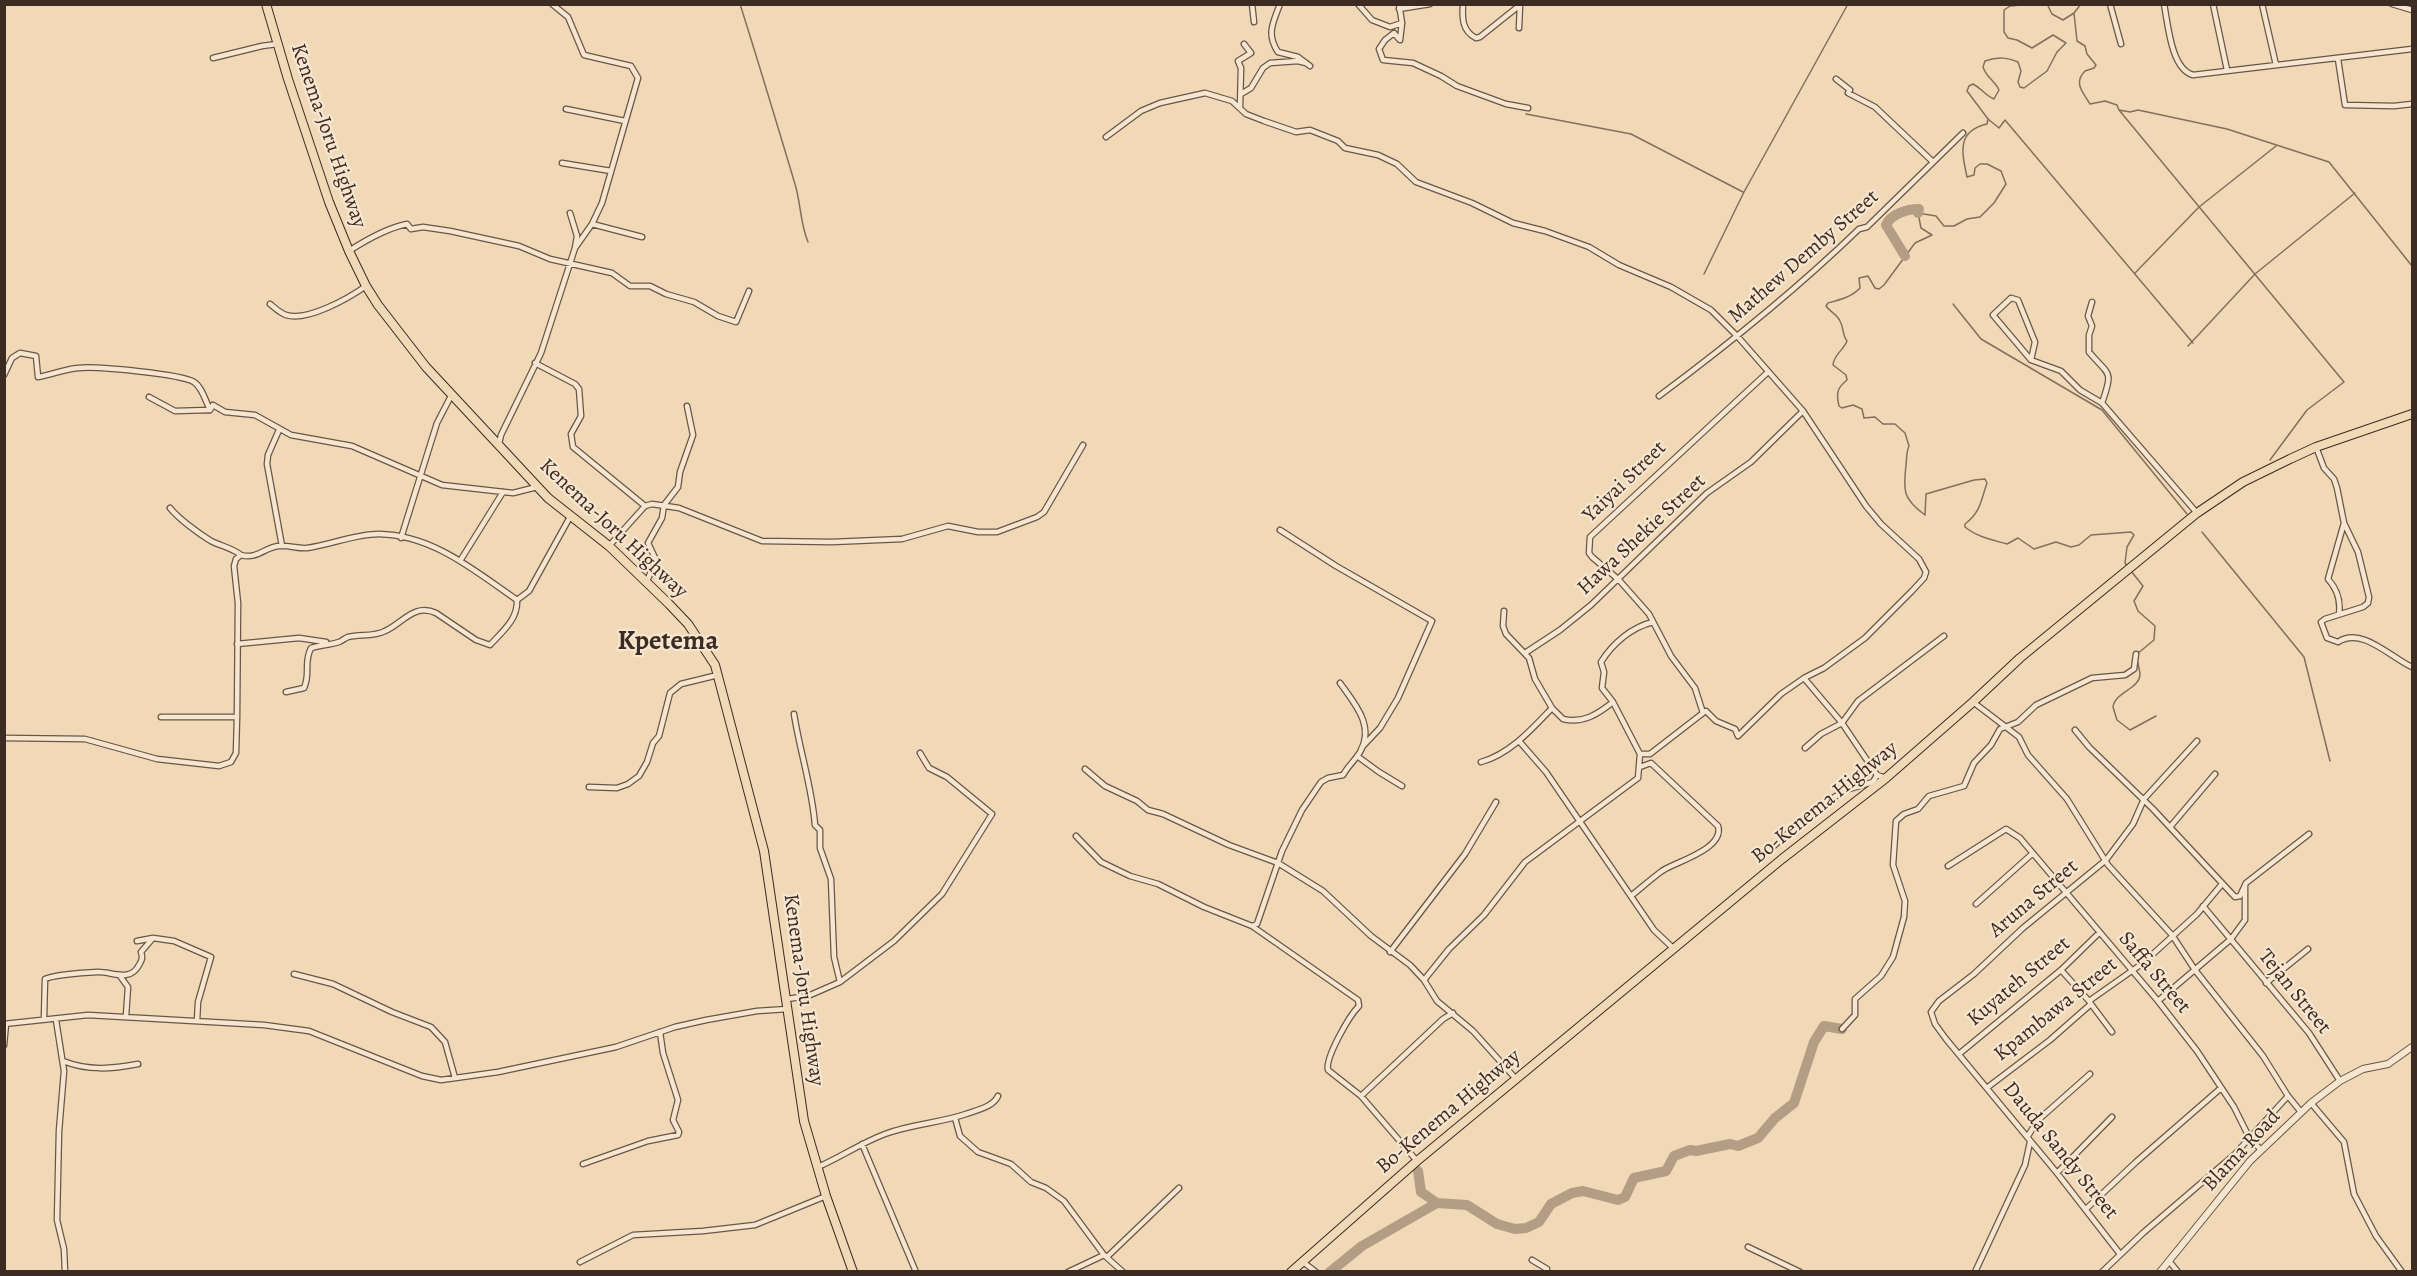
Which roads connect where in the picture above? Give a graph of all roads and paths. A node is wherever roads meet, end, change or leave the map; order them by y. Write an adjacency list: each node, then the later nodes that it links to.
1 (266, 4): 22 (highway, Kenema-Joru Highway)
2 (552, 4): 36 (street)
3 (1252, 4): 18 (street)
4 (1280, 4): 31 (street)
5 (1358, 4): 20 (street)
6 (1430, 4): 15 (street)
7 (1455, 4): 16 (street)
8 (2110, 4): 24 (street)
9 (2164, 4): 29 (street)
10 (2212, 4): 29 (street)
11 (2262, 4): 28 (street)
12 (2392, 4): 17 (street)
13 (2410, 4): 17 (street)
14 (1520, 5): 16 (street)
15 (1399, 7): 19 (street)
16 (1463, 7)
17 (2412, 11)
18 (1254, 22)
19 (1402, 23): 20 (street); 21 (street)
20 (1390, 27): 21 (street)
21 (1394, 33): 34 (street)
22 (277, 44): 26 (street); 46 (highway, Kenema-Joru Highway)
23 (1244, 44): 31 (street)
24 (2121, 44)
25 (2412, 49): 27 (street)
26 (213, 58)
27 (2338, 59): 28 (street); 32 (street)
28 (2276, 65): 29 (street)
29 (2227, 70)
30 (1836, 79): 39 (street)
31 (1241, 94): 33 (street)
32 (2412, 104)
33 (1240, 106): 38 (street); 52 (street)
34 (1528, 108)
35 (566, 109): 36 (street)
36 (625, 121): 41 (street)
37 (1963, 133): 39 (street, Mathew Demby Street)
38 (1106, 137)
39 (1932, 161): 52 (street, Mathew Demby Street)
40 (562, 163): 41 (street)
41 (611, 171): 43 (street)
42 (570, 213): 45 (street)
43 (592, 224): 44 (street); 45 (street)
44 (642, 237)
45 (574, 248): 47 (street)
46 (349, 251): 47 (street); 48 (highway, Kenema-Joru Highway)
47 (569, 262): 49 (street); 54 (street)
48 (366, 286): 51 (street); 57 (highway, Kenema-Joru Highway)
49 (749, 291)
50 (2092, 302): 60 (street)
51 (270, 304)
52 (1738, 337): 55 (street); 58 (street, Mathew Demby Street)
53 (2031, 360): 53 (street); 60 (street)
54 (535, 363): 66 (street); 73 (street)
55 (1768, 372): 63 (street); 84 (street, Yaiyai Street)
56 (4, 375): 62 (street)
57 (452, 394): 66 (highway, Kenema-Joru Highway); 69 (street)
58 (1659, 396)
59 (149, 397): 62 (street)
60 (2102, 403): 75 (street)
61 (687, 406): 72 (street)
62 (210, 410): 65 (street)
63 (1803, 411): 84 (street, Hawa Shekie Street); 97 (street)
64 (2412, 414): 68 (highway, Bo-Kenema Highway)
65 (279, 430): 69 (street); 80 (street)
66 (499, 444): 70 (highway, Kenema-Joru Highway)
67 (1083, 445): 72 (street)
68 (2316, 447): 75 (highway, Bo-Kenema Highway); 77 (street)
69 (421, 477): 71 (street); 79 (street)
70 (537, 487): 71 (street); 76 (highway, Kenema-Joru Highway)
71 (503, 492): 83 (street)
72 (664, 505): 73 (street); 85 (street)
73 (645, 506): 81 (street)
74 (170, 508): 82 (street)
75 (2197, 513): 101 (highway, Bo-Kenema Highway)
76 (570, 517): 81 (highway, Kenema-Joru Highway); 86 (street)
77 (2344, 524): 88 (street); 88 (street)
78 (1280, 530): 113 (street)
79 (401, 538): 80 (street); 83 (street)
80 (282, 546): 82 (street)
81 (609, 546): 85 (highway, Kenema-Joru Highway)
82 (241, 555): 92 (street)
83 (460, 561): 86 (street)
84 (1619, 580): 89 (street, Yaiyai Street); 93 (street, Hawa Shekie Street)
85 (647, 581): 96 (highway, Kenema-Joru Highway)
86 (517, 600): 91 (street)
87 (1504, 611): 93 (street)
88 (2339, 614): 95 (street)
89 (1653, 622): 100 (street); 103 (street, Yaiyai Street)
90 (1944, 636): 107 (street)
91 (329, 643): 92 (street); 99 (street)
92 (237, 644): 106 (street)
93 (1525, 653): 102 (street)
94 (2136, 654): 108 (street)
95 (2412, 667)
96 (718, 675): 127 (street); 162 (highway, Kenema-Joru Highway)
97 (1804, 678): 103 (street); 107 (street)
98 (1340, 683): 113 (street)
99 (286, 692)
100 (1613, 702): 102 (street); 116 (street)
101 (1973, 702): 108 (street); 125 (highway, Bo-Kenema Highway)
102 (1552, 708): 111 (street)
103 (1703, 713): 117 (street)
104 (794, 714): 160 (street)
105 (161, 717): 106 (street)
106 (237, 717): 110 (street)
107 (1842, 723): 114 (street); 123 (street)
108 (2004, 726): 136 (street); 173 (street)
109 (2075, 730): 128 (street)
110 (4, 738)
111 (1519, 741): 119 (street); 130 (street)
112 (2197, 741): 128 (street, Aruna Street)
113 (1362, 748): 118 (street)
114 (1805, 748)
115 (920, 753): 160 (street)
116 (1640, 754): 117 (street); 121 (street)
117 (1650, 754): 120 (street)
118 (1357, 756): 126 (street); 137 (street)
119 (1481, 762)
120 (1651, 763): 121 (street); 142 (street)
121 (1640, 767): 130 (street)
122 (1085, 769): 137 (street)
123 (1877, 774): 125 (street); 134 (street)
124 (2216, 774): 131 (street)
125 (1886, 778): 151 (highway, Bo-Kenema Highway)
126 (1402, 786)
127 (589, 788)
128 (2144, 799): 131 (street); 136 (street, Aruna Street)
129 (1496, 802): 153 (street)
130 (1580, 822): 142 (street); 159 (street)
131 (2170, 827): 140 (street)
132 (2309, 834): 139 (street)
133 (1076, 836): 145 (street)
134 (1769, 850)
135 (2033, 853): 138 (street, Saffa Street); 141 (street, Saffa Street); 143 (street)
136 (2106, 860): 141 (street, Aruna Street); 147 (street)
137 (1278, 863): 145 (street); 153 (street)
138 (1948, 866)
139 (2246, 883): 140 (street); 149 (street, Tejan Street)
140 (2222, 884): 144 (street, Kpambawa Street)
141 (2066, 892): 146 (street, Saffa Street); 166 (street, Aruna Street)
142 (1631, 896): 151 (street)
143 (1976, 904)
144 (2203, 906): 147 (street, Kpambawa Street); 149 (street)
145 (1252, 926): 188 (street)
146 (2099, 933): 154 (street, Kuyateh Street); 155 (street, Saffa Street)
147 (2172, 935): 155 (street, Kpambawa Street); 156 (street)
148 (153, 938): 150 (street); 158 (street); 171 (street)
149 (2231, 939): 156 (street); 161 (street, Tejan Street)
150 (137, 941)
151 (1674, 949): 183 (highway, Bo-Kenema Highway)
152 (2308, 950): 161 (street)
153 (1390, 952): 159 (street)
154 (2061, 970): 164 (street); 178 (street, Kuyateh Street)
155 (2130, 970): 163 (street, Saffa Street); 164 (street, Kpambawa Street)
156 (2195, 970): 163 (street); 189 (street)
157 (294, 974): 182 (street)
158 (120, 976): 168 (street); 169 (street)
159 (1424, 980): 167 (street)
160 (840, 982): 162 (street)
161 (2266, 983): 184 (street, Tejan Street)
162 (787, 999): 165 (highway, Kenema-Joru Highway)
163 (2158, 1001): 186 (street, Saffa Street)
164 (2090, 1003): 175 (street); 185 (street, Kpambawa Street)
165 (788, 1009): 174 (street); 200 (highway, Kenema-Joru Highway)
166 (1931, 1012): 178 (street, Dauda Sandy Street)
167 (1453, 1013): 183 (street); 188 (street)
168 (126, 1016): 170 (street); 171 (street)
169 (44, 1018): 170 (street); 172 (street)
170 (56, 1020): 179 (street)
171 (196, 1021): 182 (street)
172 (5, 1024): 176 (street)
173 (1842, 1029)
174 (660, 1032): 182 (street); 199 (street)
175 (2112, 1032)
176 (4, 1045)
177 (2412, 1047): 184 (street, Blama Road)
178 (1959, 1054): 185 (street, Dauda Sandy Street)
179 (63, 1061): 180 (street); 212 (street)
180 (138, 1065)
181 (2090, 1074): 195 (street)
182 (455, 1078)
183 (1516, 1079): 198 (highway, Bo-Kenema Highway)
184 (2340, 1081): 190 (street, Blama Road)
185 (1988, 1087): 195 (street, Dauda Sandy Street)
186 (2221, 1088): 194 (street, Saffa Street); 204 (street)
187 (998, 1096): 193 (street)
188 (1361, 1096): 198 (street)
189 (2288, 1096): 191 (street); 194 (street)
190 (2311, 1103): 191 (street, Blama Road); 225 (street)
191 (2301, 1112): 197 (street, Blama Road)
192 (2112, 1117): 201 (street)
193 (955, 1118): 196 (street); 207 (street)
194 (2249, 1137): 197 (street, Saffa Street); 206 (street)
195 (2029, 1139): 201 (street, Dauda Sandy Street); 221 (street)
196 (862, 1144): 200 (street); 214 (street)
197 (2261, 1150): 209 (street, Blama Road)
198 (1417, 1161): 211 (highway, Bo-Kenema Highway)
199 (583, 1164)
200 (818, 1167): 203 (highway, Kenema-Joru Highway)
201 (2057, 1173): 204 (street, Dauda Sandy Street)
202 (1179, 1188): 207 (street)
203 (826, 1196): 210 (street); 213 (highway, Kenema-Joru Highway)
204 (2086, 1209): 206 (street, Dauda Sandy Street)
205 (1748, 1247): 220 (street)
206 (2120, 1254): 222 (street)
207 (1105, 1256): 215 (street); 216 (street)
208 (1532, 1260): 219 (street)
209 (2169, 1261): 223 (street, Blama Road); 224 (street)
210 (580, 1262)
211 (1303, 1262): 217 (highway, Bo-Kenema Highway); 218 (street)
212 (65, 1272)
213 (853, 1272)
214 (916, 1272)
215 (1068, 1272)
216 (1123, 1272)
217 (1291, 1272)
218 (1316, 1272)
219 (1547, 1272)
220 (1800, 1272)
221 (1975, 1272)
222 (2102, 1272)
223 (2160, 1272)
224 (2178, 1272)
225 (2402, 1272)

